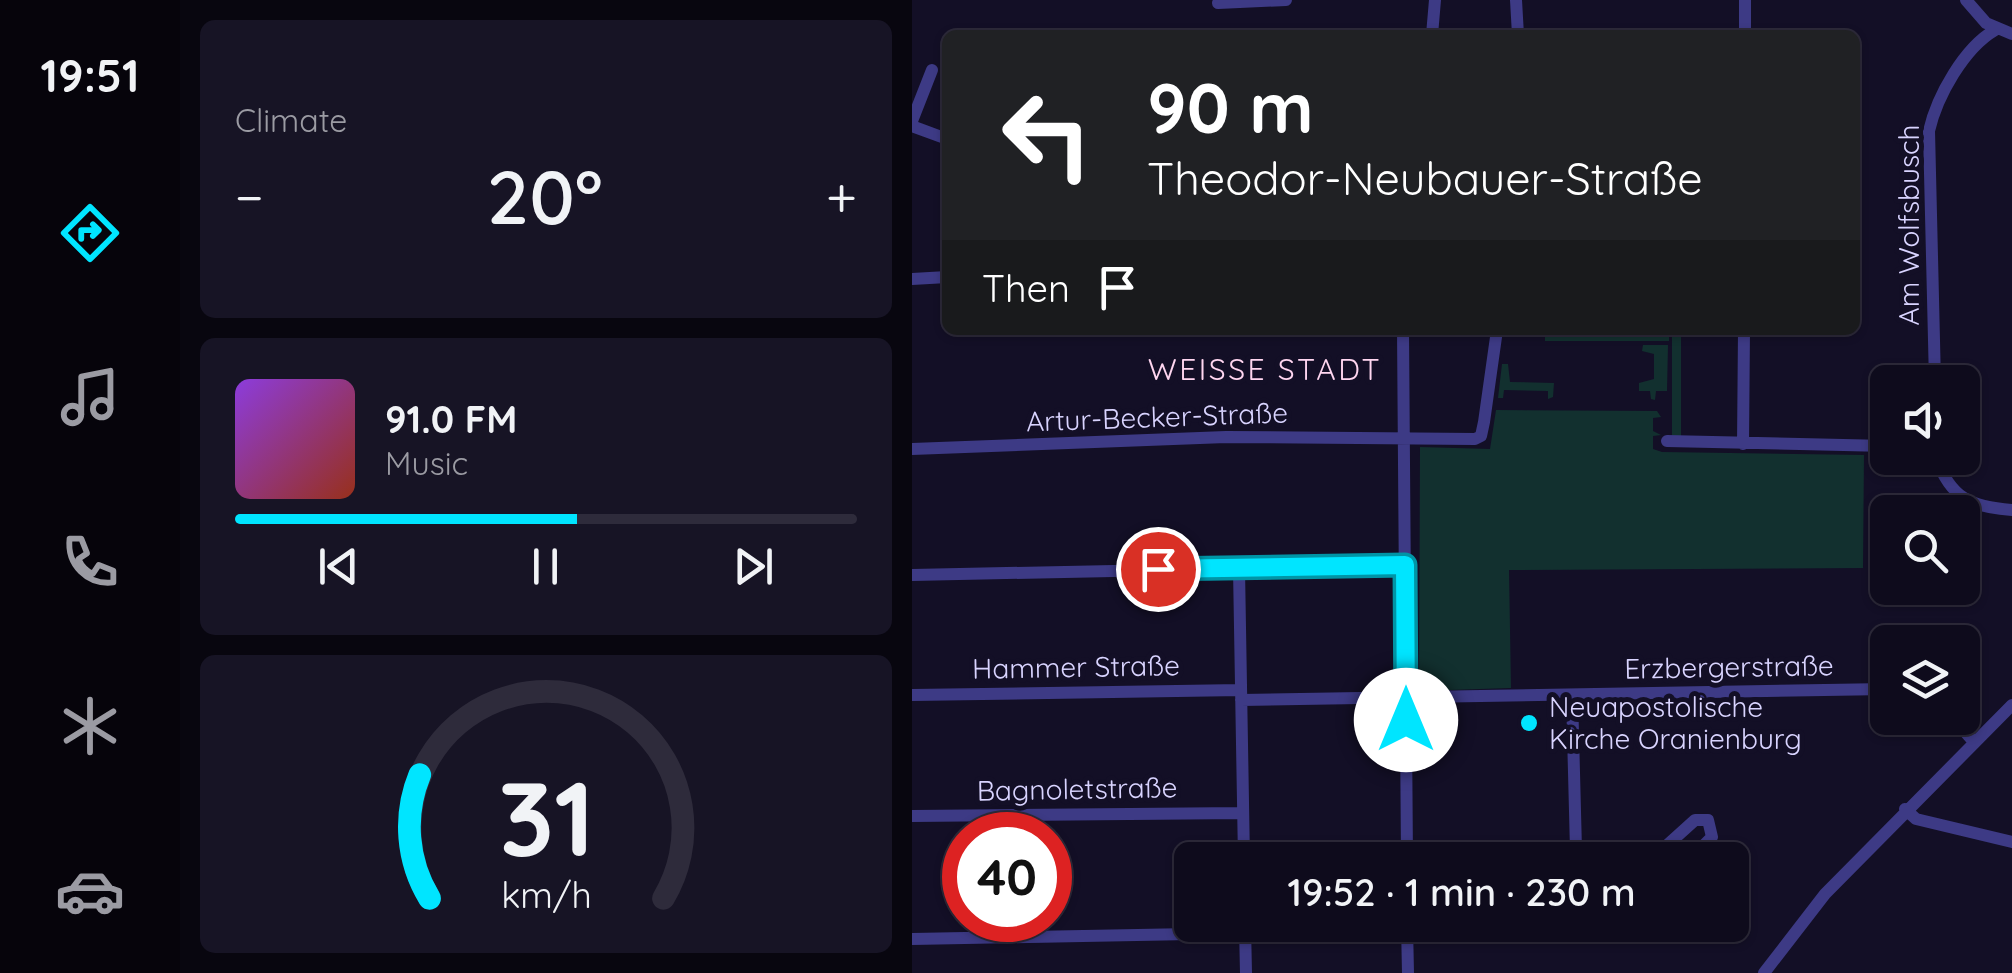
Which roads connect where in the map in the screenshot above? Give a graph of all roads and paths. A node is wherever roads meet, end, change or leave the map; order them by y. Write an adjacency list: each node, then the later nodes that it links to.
1 (1286, 0): 6 (street)
2 (1436, 0): 7 (street)
3 (1516, 0): 8 (street)
4 (1745, 0): 9 (street)
5 (1966, 0): 10 (street)
6 (1218, 2)
7 (1433, 30)
8 (1518, 30)
9 (1745, 30)
10 (1995, 30): 11 (street); 20 (street, Am Wolfsbusch)
11 (2012, 34)
12 (932, 70): 13 (street)
13 (912, 123): 14 (street)
14 (942, 137)
15 (942, 277): 16 (street)
16 (912, 278)
17 (1403, 335): 21 (street)
18 (1496, 335): 21 (street, Artur-Becker-Straße)
19 (1744, 335): 23 (street)
20 (1935, 365)
21 (1403, 438): 25 (street, Artur-Becker-Straße); 28 (street)
22 (1667, 441): 23 (street)
23 (1743, 444): 24 (street)
24 (1870, 446)
25 (912, 449)
26 (1942, 475): 27 (street)
27 (2012, 510)
28 (1405, 565): 29 (street); 35 (street)
29 (1238, 568): 30 (street); 33 (street)
30 (912, 575)
31 (1870, 688): 34 (street, Erzbergerstraße)
32 (912, 695): 33 (street, Hammer Straße)
33 (1241, 695): 35 (street, Erzbergerstraße); 40 (street)
34 (1572, 695): 35 (street, Erzbergerstraße); 44 (street)
35 (1406, 700): 43 (street)
36 (2012, 705): 38 (street)
37 (1968, 735): 38 (street)
38 (1974, 742): 39 (street)
39 (1905, 809): 45 (street); 52 (street)
40 (1243, 813): 41 (street, Bagnoletstraße); 42 (street)
41 (912, 816)
42 (1244, 842)
43 (1407, 842)
44 (1576, 842)
45 (2012, 842)
46 (1174, 931): 47 (street)
47 (912, 939)
48 (1245, 942): 50 (street)
49 (1407, 942): 51 (street)
50 (1246, 973)
51 (1408, 973)
52 (1764, 973)

